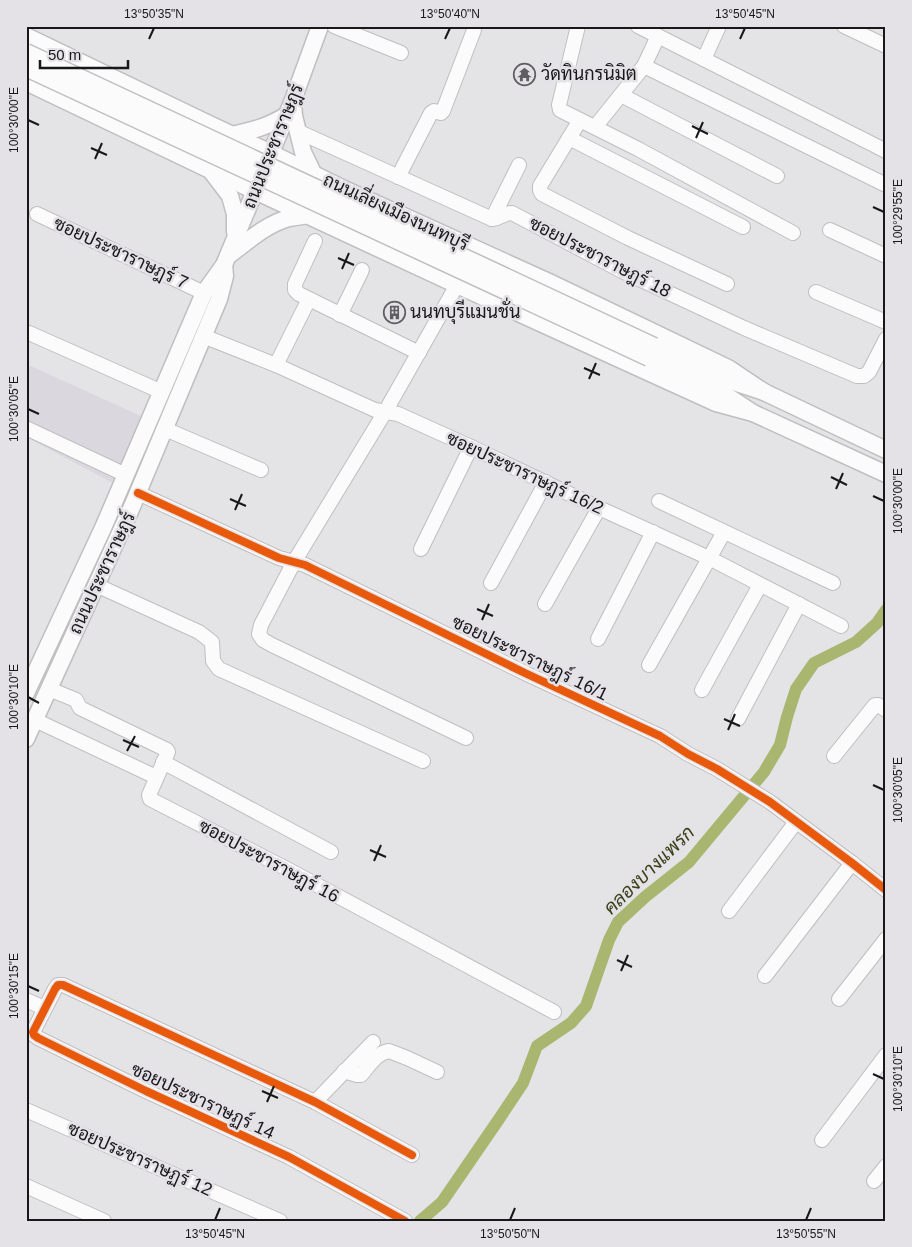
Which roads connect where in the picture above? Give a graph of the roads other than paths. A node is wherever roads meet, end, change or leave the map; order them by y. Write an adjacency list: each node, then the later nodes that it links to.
1 (320, 26): 16 (main road, ถนนประชาราษฎร์)
2 (334, 26): 11 (street)
3 (578, 26): 17 (street)
4 (638, 26): 8 (street)
5 (719, 26): 12 (street)
6 (844, 26): 10 (street)
7 (474, 30): 30 (street)
8 (658, 36): 12 (street); 13 (street)
9 (31, 44): 18 (main road, ถนนเลี่ยงเมืองนนทบุรี); 56 (main road, ถนนเลี่ยงเมืองนนทบุรี, bridge)
10 (886, 46)
11 (401, 53)
12 (704, 59): 23 (street)
13 (644, 66): 15 (street); 31 (street)
14 (27, 78): 25 (main road, ถนนเลี่ยงเมืองนนทบุรี); 56 (main road, ถนนเลี่ยงเมืองนนทบุรี, bridge)
15 (621, 95): 19 (street); 29 (street)
16 (290, 108): 20 (main road); 21 (main road); 24 (main road, ถนนประชาราษฎร์)
17 (580, 120): 19 (street); 22 (street)
18 (206, 123): 21 (main road, ถนนเลี่ยงเมืองนนทบุรี); 25 (main road)
19 (595, 127): 40 (street)
20 (298, 131): 28 (main road); 30 (street)
21 (232, 135): 24 (main road, ถนนเลี่ยงเมืองนนทบุรี)
22 (569, 138): 38 (street); 46 (street)
23 (886, 151)
24 (271, 153): 28 (main road, ถนนเลี่ยงเมืองนนทบุรี); 33 (main road, ถนนประชาราษฎร์)
25 (194, 161): 27 (main road, ถนนเลี่ยงเมืองนนทบุรี)
26 (519, 165): 36 (street)
27 (210, 170): 33 (main road, ถนนเลี่ยงเมืองนนทบุรี); 41 (main road)
28 (314, 175): 32 (main road, ถนนเลี่ยงเมืองนนทบุรี)
29 (777, 176)
30 (398, 177): 36 (street)
31 (886, 186)
32 (344, 189): 37 (main road); 60 (main road, ถนนเลี่ยงเมืองนนทบุรี)
33 (255, 190): 35 (main road, ถนนเลี่ยงเมืองนนทบุรี); 41 (main road, ถนนประชาราษฎร์)
34 (37, 214): 49 (street, ซอยประชาราษฎร์ 7)
35 (309, 215): 37 (main road, ถนนเลี่ยงเมืองนนทบุรี); 44 (main road)
36 (492, 219): 55 (street, ซอยประชาราษฎร์ 18)
37 (330, 225): 47 (main road, ถนนเลี่ยงเมืองนนทบุรี)
38 (743, 227)
39 (830, 230): 43 (street)
40 (793, 233)
41 (236, 236): 44 (main road, ถนนประชาราษฎร์)
42 (314, 241): 50 (street)
43 (886, 256)
44 (226, 261): 49 (main road, ถนนประชาราษฎร์); 54 (main road, ถนนประชาราษฎร์)
45 (362, 270): 51 (street)
46 (727, 284)
47 (456, 285): 57 (street); 62 (main road, ถนนเลี่ยงเมืองนนทบุรี)
48 (816, 292): 52 (street)
49 (204, 293): 59 (main road, ถนนประชาราษฎร์)
50 (309, 299): 51 (street); 58 (street)
51 (340, 314): 57 (street)
52 (886, 322)
53 (29, 333): 59 (street)
54 (204, 336): 58 (street, ซอยประชาราษฎร์ 16/2); 64 (main road, ถนนประชาราษฎร์)
55 (886, 339)
56 (652, 352): 60 (main road, ถนนเลี่ยงเมืองนนทบุรี); 62 (main road, ถนนเลี่ยงเมืองนนทบุรี)
57 (419, 353): 61 (street)
58 (276, 365): 61 (street, ซอยประชาราษฎร์ 16/2)
59 (162, 392): 69 (main road, ถนนประชาราษฎร์)
60 (764, 392): 66 (main road, ถนนเลี่ยงเมืองนนทบุรี)
61 (385, 412): 65 (street, ซอยประชาราษฎร์ 16/2); 78 (street)
62 (753, 412): 68 (main road, ถนนเลี่ยงเมืองนนทบุรี)
63 (26, 428): 69 (street)
64 (164, 429): 67 (street); 71 (main road, ถนนประชาราษฎร์)
65 (471, 447): 70 (street, ซอยประชาราษฎร์ 16/2); 76 (street)
66 (886, 450)
67 (260, 470)
68 (886, 474)
69 (126, 475): 90 (main road, ถนนประชาราษฎร์)
70 (546, 482): 73 (street, ซอยประชาราษฎร์ 16/2); 79 (street)
71 (138, 493): 78 (street, ซอยประชาราษฎร์ 16/1); 82 (main road, ถนนประชาราษฎร์)
72 (659, 501): 75 (street)
73 (599, 508): 74 (street, ซอยประชาราษฎร์ 16/2); 83 (street)
74 (653, 532): 77 (street, ซอยประชาราษฎร์ 16/2); 86 (street)
75 (724, 532): 77 (street); 80 (street)
76 (421, 549)
77 (709, 558): 81 (street, ซอยประชาราษฎร์ 16/2); 87 (street)
78 (294, 562): 94 (street); 100 (street, ซอยประชาราษฎร์ 16/1)
79 (491, 583)
80 (833, 583)
81 (760, 585): 84 (street, ซอยประชาราษฎร์ 16/2); 89 (street)
82 (96, 586): 88 (main road, ถนนประชาราษฎร์); 97 (street)
83 (545, 604)
84 (799, 604): 85 (street, ซอยประชาราษฎร์ 16/2); 92 (street)
85 (841, 626)
86 (598, 639)
87 (649, 665)
88 (49, 689): 93 (main road, ถนนประชาราษฎร์); 98 (street)
89 (702, 690)
90 (26, 693)
91 (886, 710): 96 (street)
92 (738, 719)
93 (35, 720): 95 (main road, ถนนประชาราษฎร์); 99 (street)
94 (466, 738)
95 (26, 739)
96 (834, 756)
97 (423, 761)
98 (163, 762): 99 (street, ซอยประชาราษฎร์ 16); 101 (street)
99 (156, 777): 110 (street, ซอยประชาราษฎร์ 16)
100 (796, 822): 102 (street, ซอยประชาราษฎร์ 16/1); 104 (street)
101 (330, 852)
102 (852, 863): 103 (street, ซอยประชาราษฎร์ 16/1); 106 (street)
103 (886, 890)
104 (729, 911)
105 (886, 939): 107 (street)
106 (766, 976)
107 (839, 999)
108 (26, 1000): 109 (street)
109 (44, 1008): 115 (street, ซอยประชาราษฏร์ 14); 124 (street, ซอยประชาราษฏร์ 14)
110 (554, 1012)
111 (373, 1042): 113 (street)
112 (886, 1055): 117 (street)
113 (344, 1071): 114 (street); 115 (street)
114 (437, 1072)
115 (315, 1102): 118 (street)
116 (26, 1110): 123 (street, ซอยประชาราษฏร์ 12)
117 (822, 1140)
118 (412, 1155)
119 (886, 1166): 120 (street)
120 (874, 1181)
121 (26, 1186): 122 (street)
122 (104, 1221)
123 (280, 1221)
124 (405, 1221)

